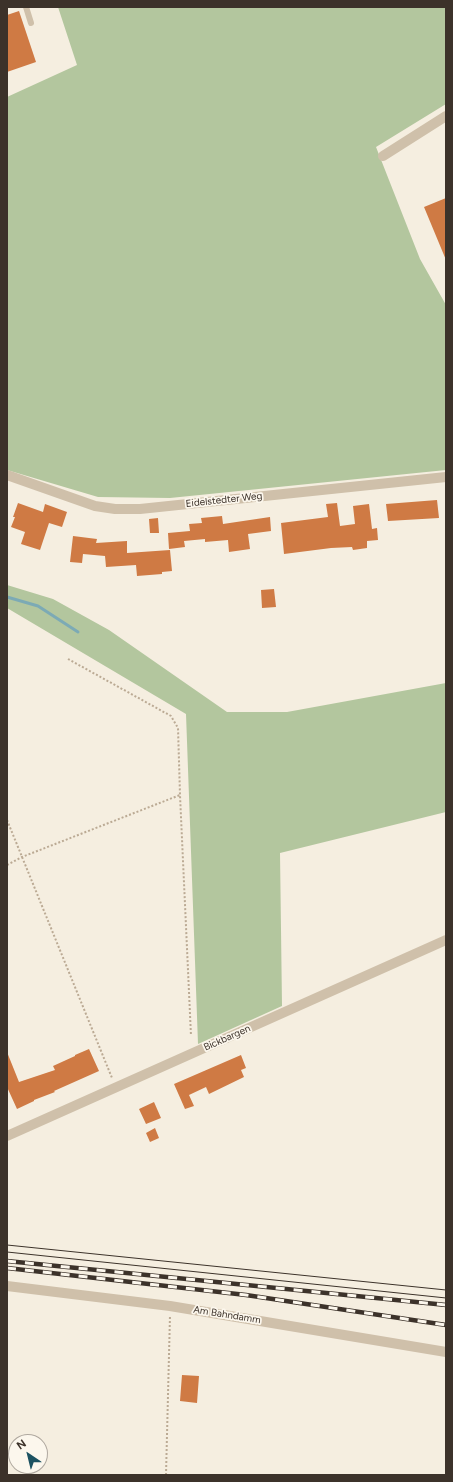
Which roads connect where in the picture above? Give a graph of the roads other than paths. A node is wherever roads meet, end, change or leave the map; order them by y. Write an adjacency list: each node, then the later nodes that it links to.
1 (26, 7): 2 (lane)
2 (31, 23)
3 (446, 116): 4 (street)
4 (383, 156)
5 (7, 475): 6 (street, Eidelstedter Weg)
6 (446, 477)
7 (446, 940): 8 (street, Bickbargen)
8 (7, 1136)
9 (7, 1286): 10 (street, Am Bahndamm)
10 (446, 1352)

